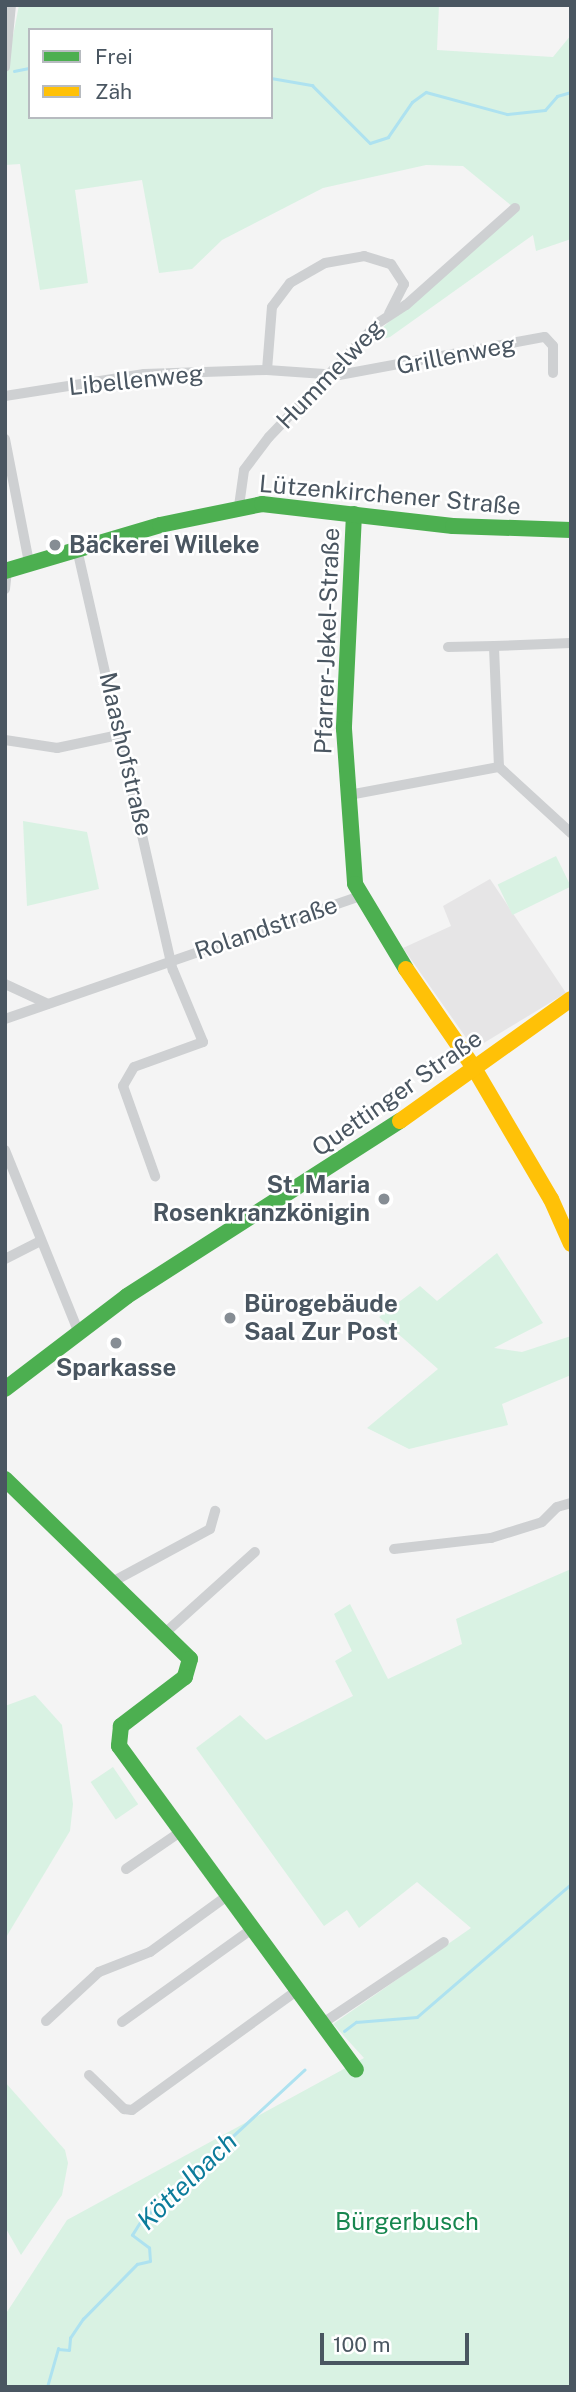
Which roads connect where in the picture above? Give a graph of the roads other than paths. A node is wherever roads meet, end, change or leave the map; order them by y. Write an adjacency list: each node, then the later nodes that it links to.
1 (11, 5): 2 (street)
2 (5, 67)
3 (515, 208): 4 (street, Hummelweg)
4 (389, 313): 5 (street); 7 (street, Hummelweg)
5 (267, 370): 7 (street, Libellenweg); 8 (street, Libellenweg)
6 (553, 373): 7 (street, Grillenweg)
7 (328, 374): 10 (street, Hummelweg)
8 (5, 396)
9 (5, 439): 14 (street)
10 (239, 506): 11 (street, Lützenkirchener Straße); 13 (street, Lützenkirchener Straße)
11 (354, 514): 12 (street, Lützenkirchener Straße); 23 (street, Pfarrer-Jekel-Straße)
12 (571, 530)
13 (77, 549): 14 (street, Lützenkirchener Straße); 20 (street, Maashofstraße)
14 (29, 564): 15 (street, Lützenkirchener Straße)
15 (6, 570): 16 (street)
16 (5, 589)
17 (571, 643): 18 (street)
18 (494, 646): 19 (street); 22 (street)
19 (448, 647)
20 (123, 734): 21 (street); 26 (street, Maashofstraße)
21 (5, 740)
22 (499, 767): 23 (street); 24 (street)
23 (349, 795): 25 (street, Pfarrer-Jekel-Straße)
24 (571, 833)
25 (360, 896): 26 (street, Rolandstraße); 31 (street, Pfarrer-Jekel-Straße)
26 (172, 960): 29 (street, Rolandstraße); 33 (street, Rolandstraße)
27 (5, 984): 29 (street)
28 (571, 999): 31 (street, Quettinger Straße)
29 (48, 1004): 30 (street, Rolandstraße)
30 (5, 1019)
31 (474, 1068): 35 (street, Pfarrer-Jekel-Straße); 37 (street, Quettinger Straße)
32 (5, 1150): 34 (street)
33 (155, 1176)
34 (38, 1242): 36 (street); 37 (street)
35 (571, 1244)
36 (5, 1259)
37 (79, 1333): 38 (street, Quettinger Straße)
38 (5, 1389)
39 (5, 1479): 44 (street)
40 (571, 1503): 42 (street)
41 (215, 1511): 44 (street)
42 (394, 1549)
43 (255, 1552): 45 (street)
44 (114, 1581): 45 (street)
45 (164, 1633): 46 (street)
46 (180, 1832): 47 (street); 48 (street)
47 (126, 1869)
48 (228, 1896): 49 (street); 52 (street)
49 (252, 1929): 51 (street); 53 (street)
50 (444, 1942): 54 (street)
51 (295, 1992): 54 (street); 56 (street)
52 (47, 2021)
53 (122, 2022)
54 (320, 2025): 55 (street)
55 (356, 2070)
56 (89, 2075)

